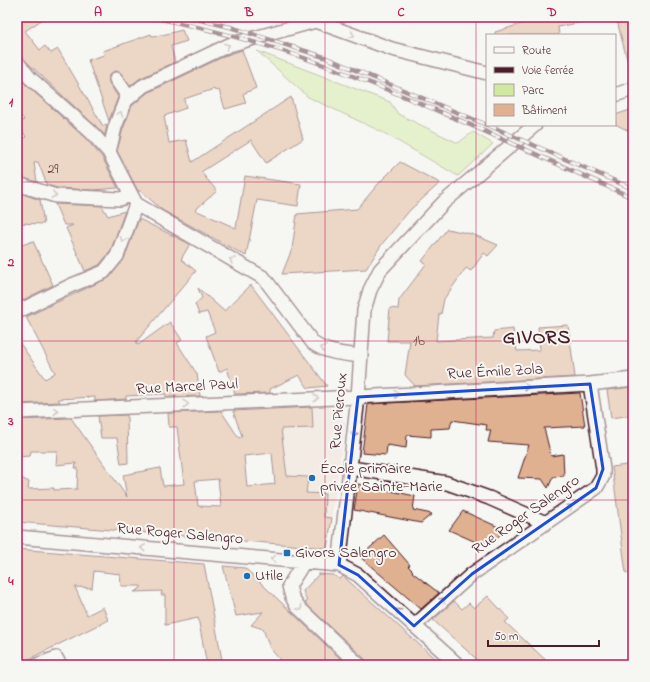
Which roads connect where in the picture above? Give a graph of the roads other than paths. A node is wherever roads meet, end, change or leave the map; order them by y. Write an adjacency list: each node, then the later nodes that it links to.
1 (330, 17): 2 (street)
2 (315, 21): 4 (street, one-way to 4); 8 (street, one-way to 2)
3 (17, 62): 10 (street)
4 (486, 73)
5 (116, 79): 8 (street)
6 (633, 89): 7 (street)
7 (616, 95)
8 (129, 98): 10 (street, one-way to 8)
9 (534, 126): 14 (street, Rue Pieroux)
10 (109, 152): 12 (street)
11 (17, 184): 12 (street, one-way to 12)
12 (134, 199): 13 (street, one-way to 13); 14 (street, one-way to 12)
13 (17, 312)
14 (361, 356): 17 (street, Rue Pieroux)
15 (633, 379): 16 (street, Rue Émile Zola)
16 (590, 384): 17 (street, Rue Émile Zola, one-way to 16); 20 (street, Rue Roger Salengro, one-way to 16)
17 (358, 397): 18 (street, Rue Marcel Paul, one-way to 17); 19 (street, Rue Pieroux, one-way to 19)
18 (17, 412)
19 (350, 468): 20 (street); 23 (street, Rue Pieroux)
20 (546, 523): 24 (street, Rue Roger Salengro, one-way to 20)
21 (17, 537): 22 (street, Rue Roger Salengro, one-way to 21)
22 (304, 562): 23 (street, Rue Roger Salengro); 27 (street, one-way to 27)
23 (339, 565): 24 (street, one-way to 23)
24 (414, 626): 28 (street)
25 (37, 665): 26 (street)
26 (60, 665)
27 (359, 665)
28 (458, 665)

